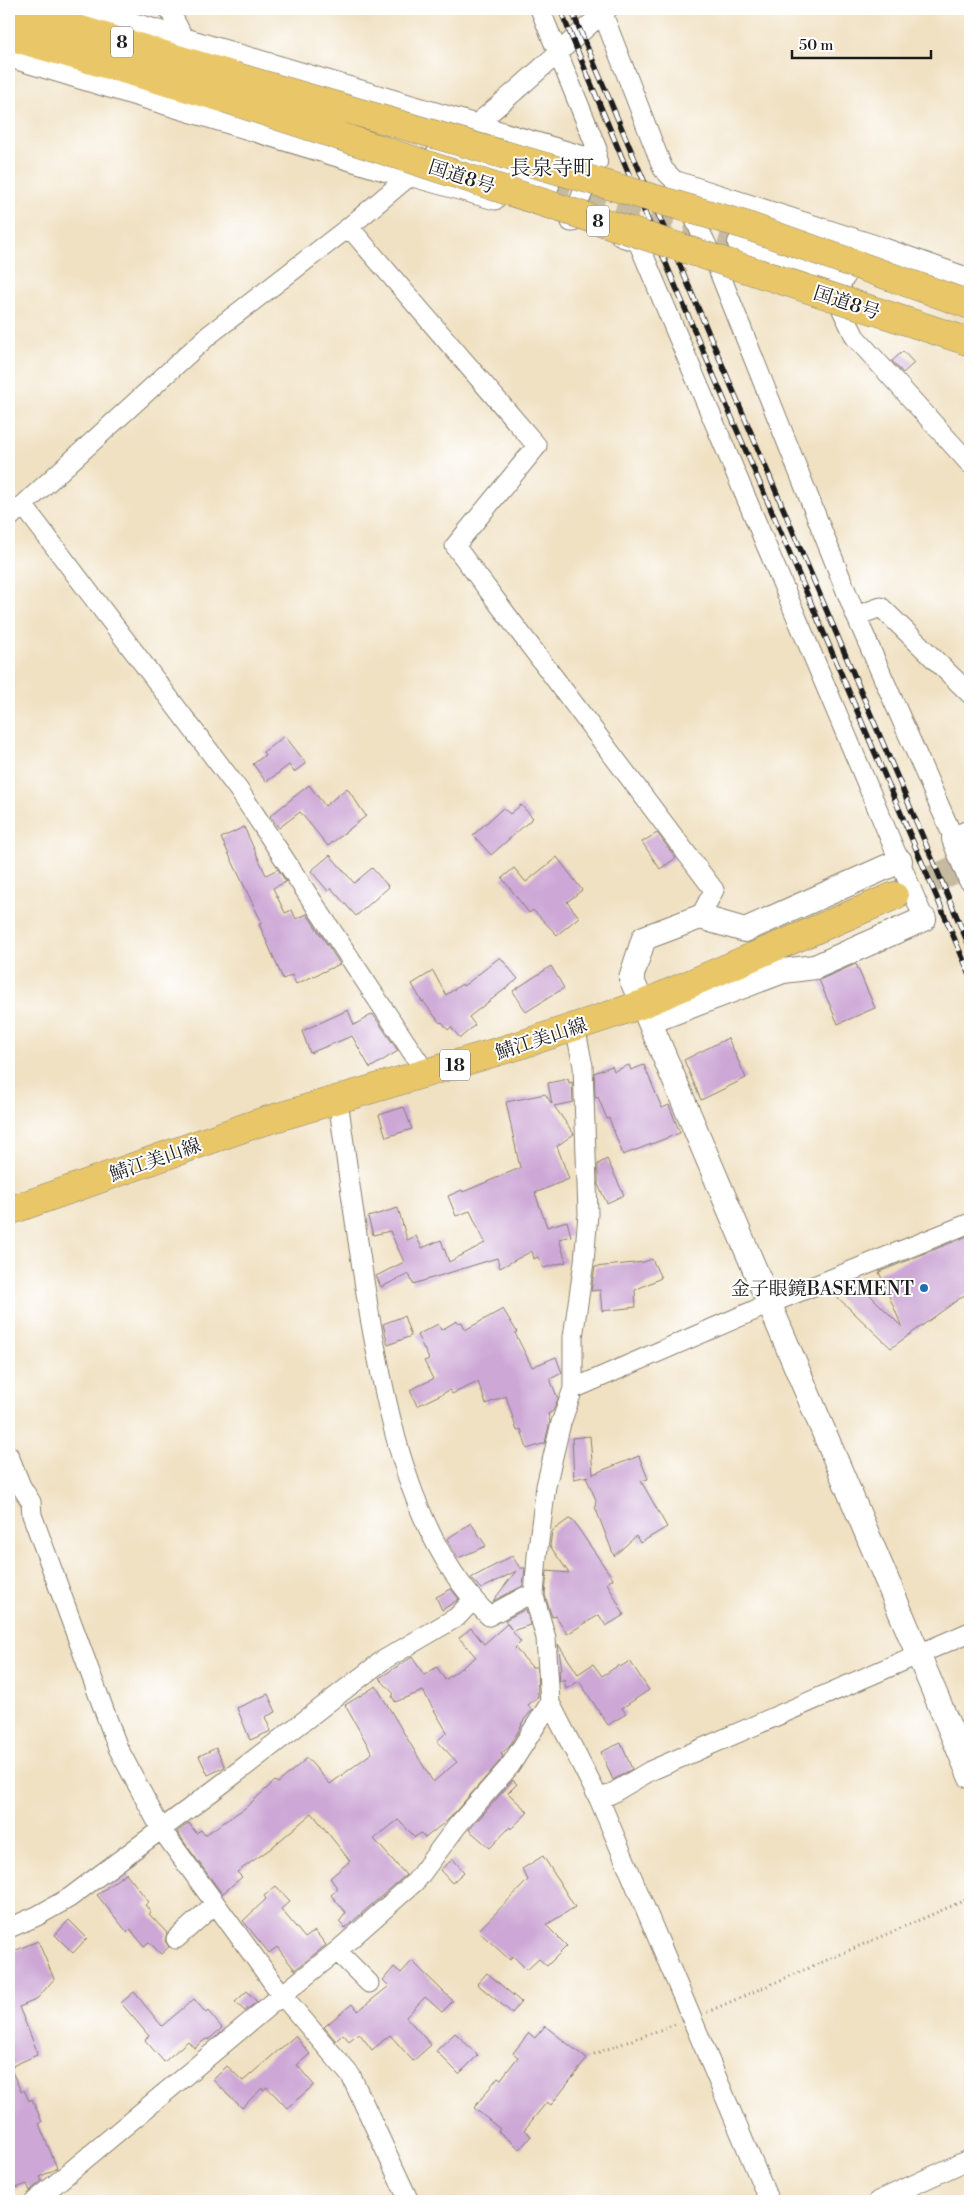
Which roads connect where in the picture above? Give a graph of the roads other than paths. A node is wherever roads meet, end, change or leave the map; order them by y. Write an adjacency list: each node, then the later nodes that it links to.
1 (11, 9): 10 (main road, 国道8号 / 8)
2 (79, 9): 7 (street)
3 (170, 9): 7 (street)
4 (540, 9): 8 (street)
5 (604, 10): 8 (street); 15 (street)
6 (9, 36): 10 (main road, 国道8号 / 8)
7 (184, 39): 11 (street)
8 (558, 54): 11 (street); 13 (street)
9 (9, 55): 14 (street)
10 (230, 88): 24 (main road, 国道8号 / 8, bridge); 26 (main road, 国道8号 / 8, bridge)
11 (473, 126): 12 (street); 13 (street)
12 (439, 153): 14 (street); 16 (street)
13 (595, 162): 17 (street)
14 (409, 176): 17 (street); 18 (street)
15 (678, 184): 19 (street); 21 (street)
16 (547, 185)
17 (571, 222): 34 (street)
18 (349, 227): 29 (street); 37 (street)
19 (845, 238): 22 (street); 23 (street)
20 (740, 243): 22 (street)
21 (718, 269): 25 (street); 31 (street)
22 (843, 276): 25 (street)
23 (970, 281)
24 (970, 304)
25 (842, 310): 27 (street); 28 (street)
26 (970, 342)
27 (970, 355)
28 (970, 464)
29 (22, 505): 30 (street); 41 (street)
30 (9, 518)
31 (856, 616): 32 (street); 33 (street)
32 (970, 694)
33 (962, 835): 35 (street)
34 (900, 860): 37 (street); 38 (street)
35 (970, 878)
36 (894, 896): 39 (main road, 鯖江美山線 / 18)
37 (700, 917): 39 (street)
38 (924, 919): 39 (street)
39 (647, 1013): 40 (main road, 鯖江美山線 / 18); 45 (street)
40 (575, 1027): 41 (main road, 鯖江美山線 / 18); 46 (street)
41 (426, 1073): 42 (main road, 鯖江美山線 / 18)
42 (338, 1100): 43 (main road, 鯖江美山線 / 18); 49 (street)
43 (9, 1211)
44 (970, 1223): 45 (street)
45 (769, 1304): 46 (street); 51 (street)
46 (573, 1389): 48 (street)
47 (9, 1456): 55 (street)
48 (534, 1596): 49 (street); 52 (street)
49 (473, 1600): 55 (street)
50 (970, 1632): 51 (street)
51 (918, 1653): 53 (street); 54 (street)
52 (550, 1702): 54 (street); 59 (street)
53 (970, 1776)
54 (599, 1799): 65 (street)
55 (161, 1829): 56 (street); 57 (street)
56 (215, 1904): 58 (street); 61 (street)
57 (9, 1928)
58 (176, 1939)
59 (338, 1951): 60 (street); 61 (street)
60 (368, 1983)
61 (282, 1995): 63 (street); 64 (street)
62 (970, 2159): 66 (street)
63 (35, 2201)
64 (409, 2201)
65 (769, 2201)
66 (878, 2201)

